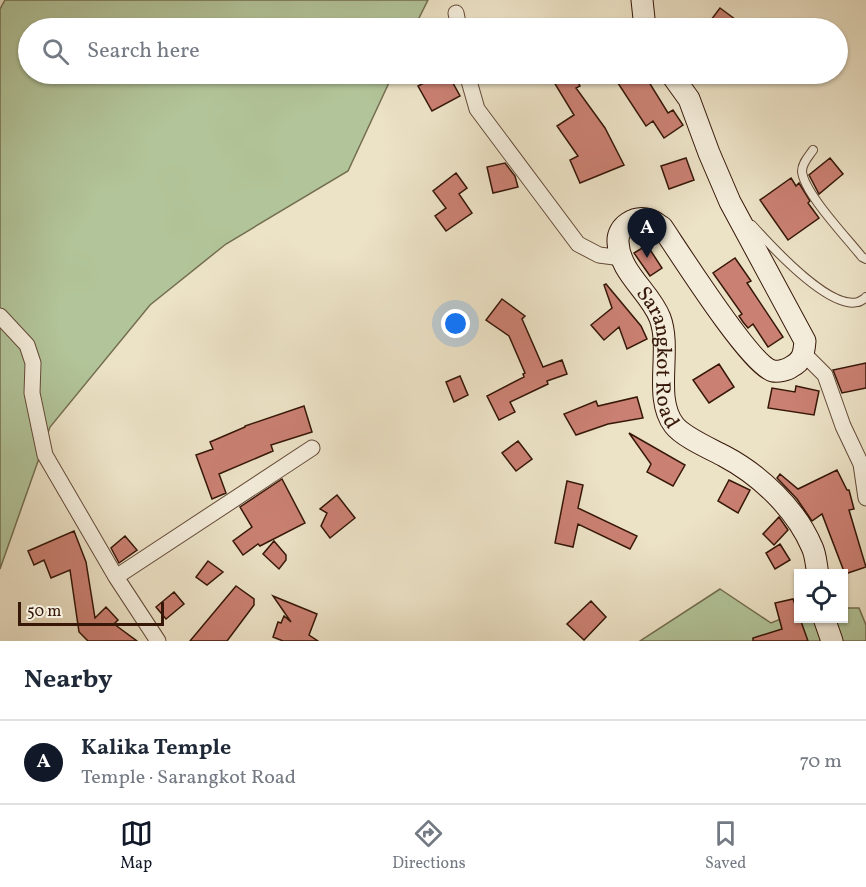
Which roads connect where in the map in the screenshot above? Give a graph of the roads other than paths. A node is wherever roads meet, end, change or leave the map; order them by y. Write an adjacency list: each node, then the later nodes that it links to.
1 (470, 84): 5 (street)
2 (678, 84): 4 (street)
3 (813, 150): 6 (lane)
4 (730, 202): 7 (lane); 9 (street)
5 (622, 258): 9 (street, Sarangkot Road); 12 (street, Sarangkot Road)
6 (866, 259)
7 (866, 297)
8 (0, 316): 13 (street)
9 (804, 354): 11 (street)
10 (312, 448): 13 (street)
11 (866, 498)
12 (817, 569)
13 (116, 577): 15 (street)
14 (826, 623): 16 (street)
15 (158, 641)
16 (832, 641)

